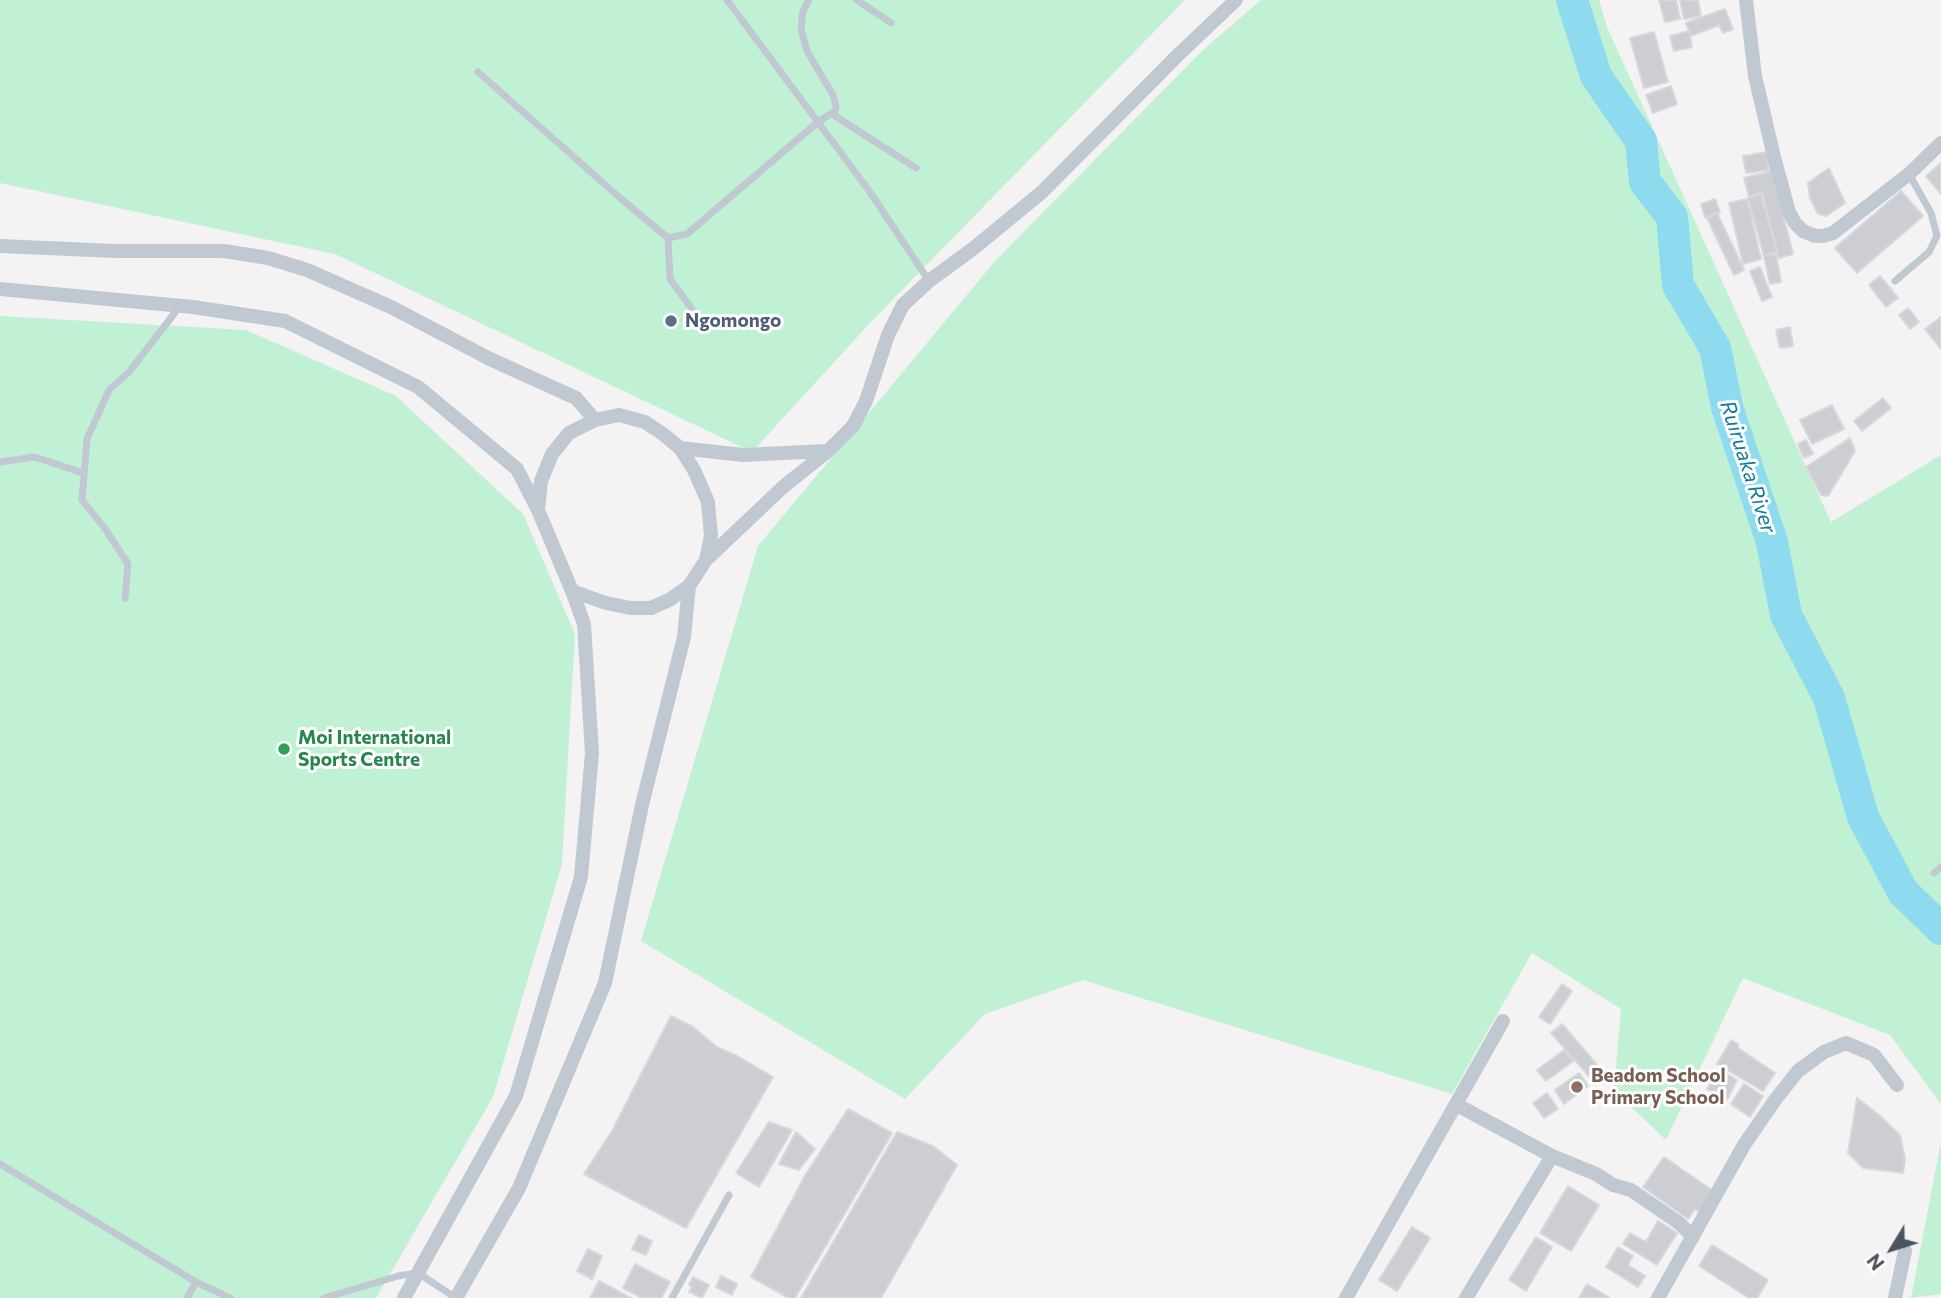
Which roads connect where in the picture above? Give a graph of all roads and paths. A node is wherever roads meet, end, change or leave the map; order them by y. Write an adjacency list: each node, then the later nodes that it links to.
1 (727, 0): 9 (lane)
2 (809, 0): 8 (lane)
3 (857, 0): 6 (lane)
4 (1236, 0): 15 (street)
5 (1746, 0): 12 (street)
6 (891, 23)
7 (478, 72): 13 (lane)
8 (832, 114): 9 (lane); 11 (lane)
9 (818, 122): 13 (lane); 15 (lane)
10 (1941, 143): 12 (street)
11 (916, 168)
12 (1909, 174): 16 (lane)
13 (668, 238): 19 (lane)
14 (0, 246): 20 (street)
15 (929, 281): 22 (street)
16 (1895, 281)
17 (0, 289): 18 (street)
18 (181, 306): 24 (lane); 25 (street)
19 (694, 312)
20 (595, 420): 21 (street); 25 (street)
21 (680, 448): 22 (street); 26 (street)
22 (828, 451): 26 (street)
23 (0, 462): 24 (lane)
24 (83, 473): 29 (lane)
25 (538, 510): 28 (street)
26 (706, 560): 27 (street)
27 (689, 586): 28 (street); 44 (street)
28 (572, 591): 38 (street)
29 (125, 598)
30 (1503, 1021): 32 (street)
31 (1897, 1085): 36 (street)
32 (1457, 1105): 33 (street); 46 (street)
33 (1552, 1156): 36 (street); 47 (street)
34 (0, 1164): 39 (lane)
35 (729, 1195): 45 (lane)
36 (1693, 1237): 48 (street)
37 (1905, 1251): 49 (street)
38 (418, 1273): 42 (lane); 43 (street); 44 (lane)
39 (196, 1282): 40 (lane); 41 (lane)
40 (187, 1298)
41 (230, 1298)
42 (324, 1298)
43 (404, 1298)
44 (456, 1298)
45 (672, 1298)
46 (1346, 1298)
47 (1466, 1298)
48 (1658, 1298)
49 (1895, 1298)

